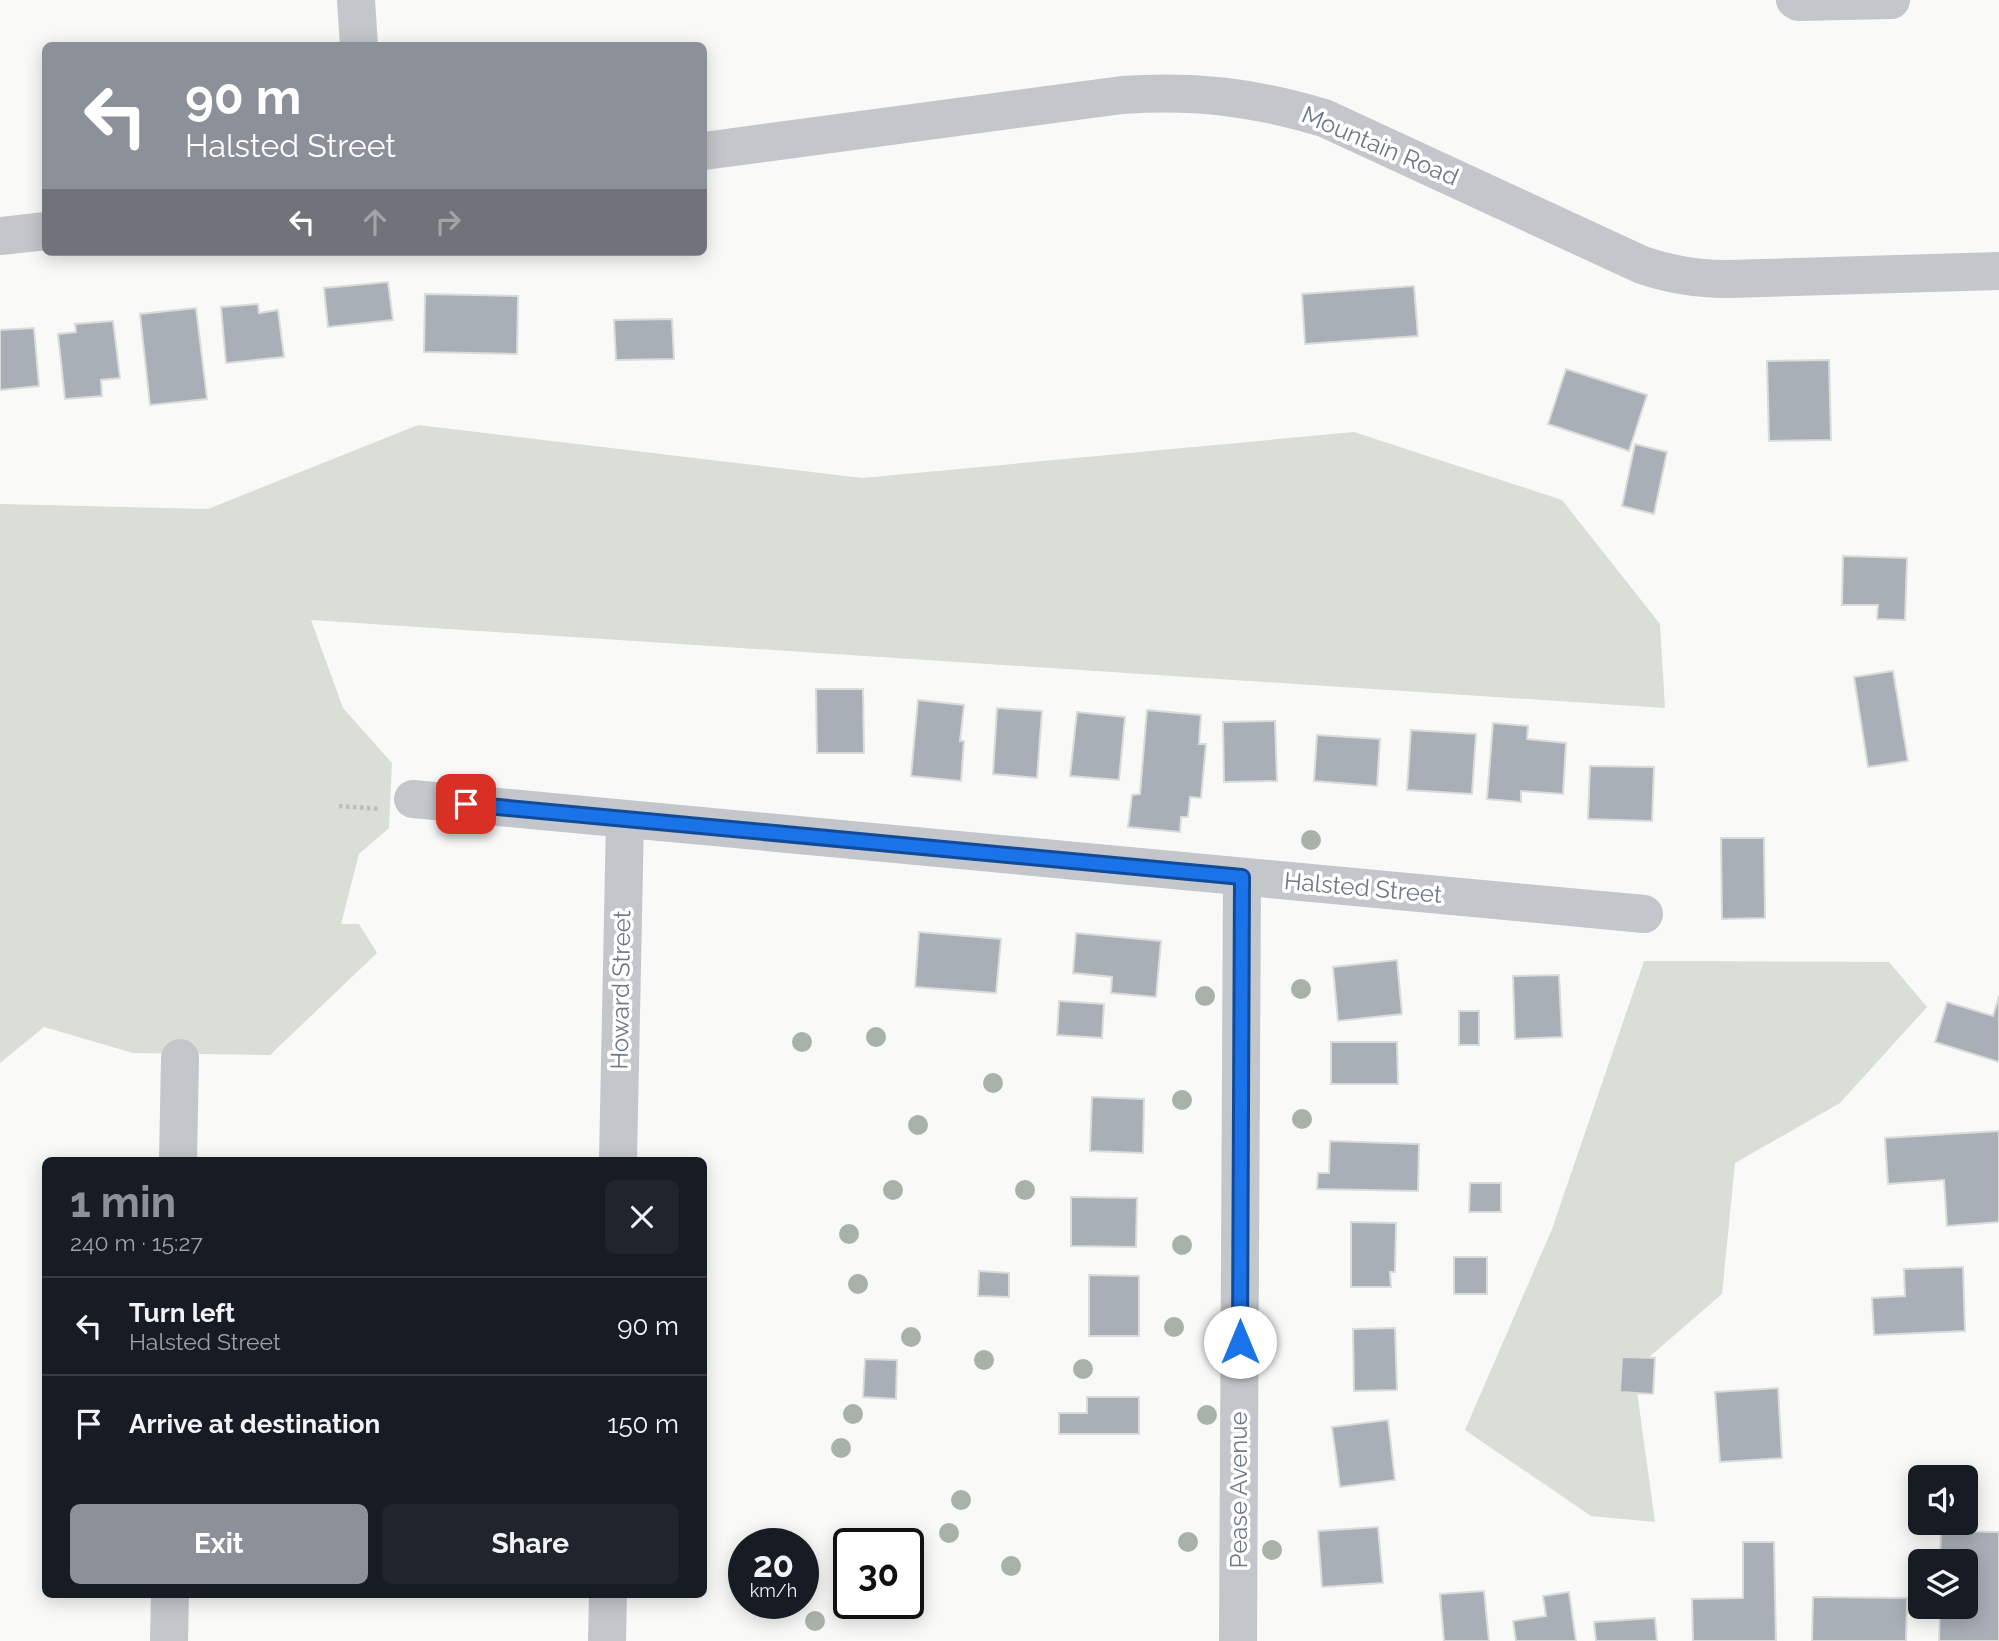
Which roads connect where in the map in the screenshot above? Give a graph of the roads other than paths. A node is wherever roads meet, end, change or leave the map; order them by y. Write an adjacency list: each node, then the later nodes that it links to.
1 (356, 0): 4 (street)
2 (1795, 0): 3 (street)
3 (1891, 0)
4 (359, 42)
5 (707, 151): 8 (street, Mountain Road)
6 (42, 231): 7 (street)
7 (0, 236)
8 (1999, 271)
9 (413, 799): 10 (street, Halsted Street)
10 (625, 819): 11 (street, Halsted Street); 15 (street, Howard Street)
11 (1242, 877): 12 (street, Halsted Street); 20 (street, Pease Avenue)
12 (1644, 914)
13 (180, 1058): 14 (street)
14 (178, 1157)
15 (618, 1157)
16 (170, 1598): 18 (street)
17 (608, 1598): 19 (street)
18 (169, 1641)
19 (607, 1641)
20 (1238, 1641)

